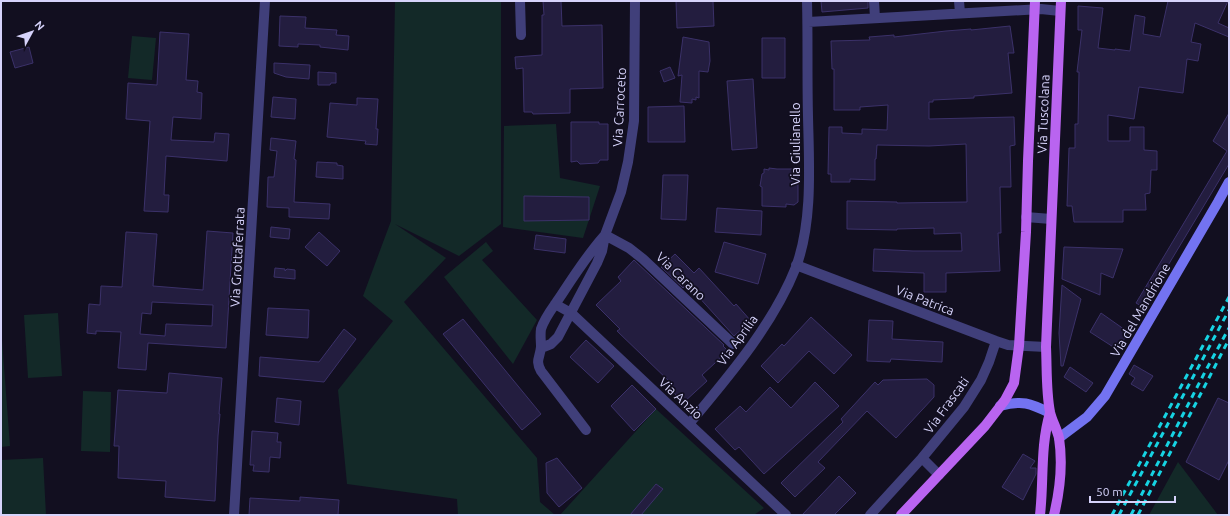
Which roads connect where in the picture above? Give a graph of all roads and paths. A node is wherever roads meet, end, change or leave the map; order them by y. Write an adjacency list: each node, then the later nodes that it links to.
1 (265, 1): 32 (street, Via Grottaferrata)
2 (520, 1): 12 (street)
3 (635, 1): 16 (street, Via Carroceto)
4 (808, 1): 11 (street, Via Giulianello)
5 (874, 1): 10 (street)
6 (959, 1): 9 (street)
7 (1035, 6): 8 (street, Via Tuscolana); 9 (street); 14 (main road, Via Tuscolana)
8 (1060, 6): 15 (main road, Via Tuscolana)
9 (960, 14): 10 (street)
10 (875, 18): 11 (street)
11 (808, 22): 17 (street, Via Giulianello)
12 (521, 35)
13 (1229, 182): 29 (street, Via del Mandrione)
14 (1026, 217): 15 (street); 22 (main road, Via Tuscolana)
15 (1051, 219): 23 (main road, Via Tuscolana)
16 (605, 234): 18 (street, Via Carroceto); 19 (street, Via Carroceto); 21 (street, Via Carano)
17 (796, 265): 20 (street, Via Patrica); 27 (street, Via Aprilia)
18 (556, 304): 19 (street, Via Anzio); 24 (street, Via Carroceto)
19 (572, 313): 24 (street, Via Carroceto); 27 (street, Via Anzio)
20 (996, 341): 22 (street, Via Patrica); 30 (street, Via Frascati)
21 (733, 344)
22 (1019, 346): 23 (street, Via Patrica); 25 (main road, Via Tuscolana)
23 (1046, 347): 26 (main road, Via Tuscolana)
24 (541, 348): 28 (street, Via Carroceto)
25 (1000, 406): 26 (street); 31 (main road)
26 (1050, 413): 29 (main road, Via Tuscolana); 36 (main road, Via Tuscolana)
27 (689, 424): 33 (street, Via Anzio)
28 (586, 430)
29 (1059, 438): 37 (main road, Via Tuscolana)
30 (922, 458): 31 (street); 34 (street, Via Frascati)
31 (939, 475): 35 (main road)
32 (234, 515)
33 (786, 515)
34 (870, 515)
35 (901, 515)
36 (1040, 515)
37 (1054, 515)

